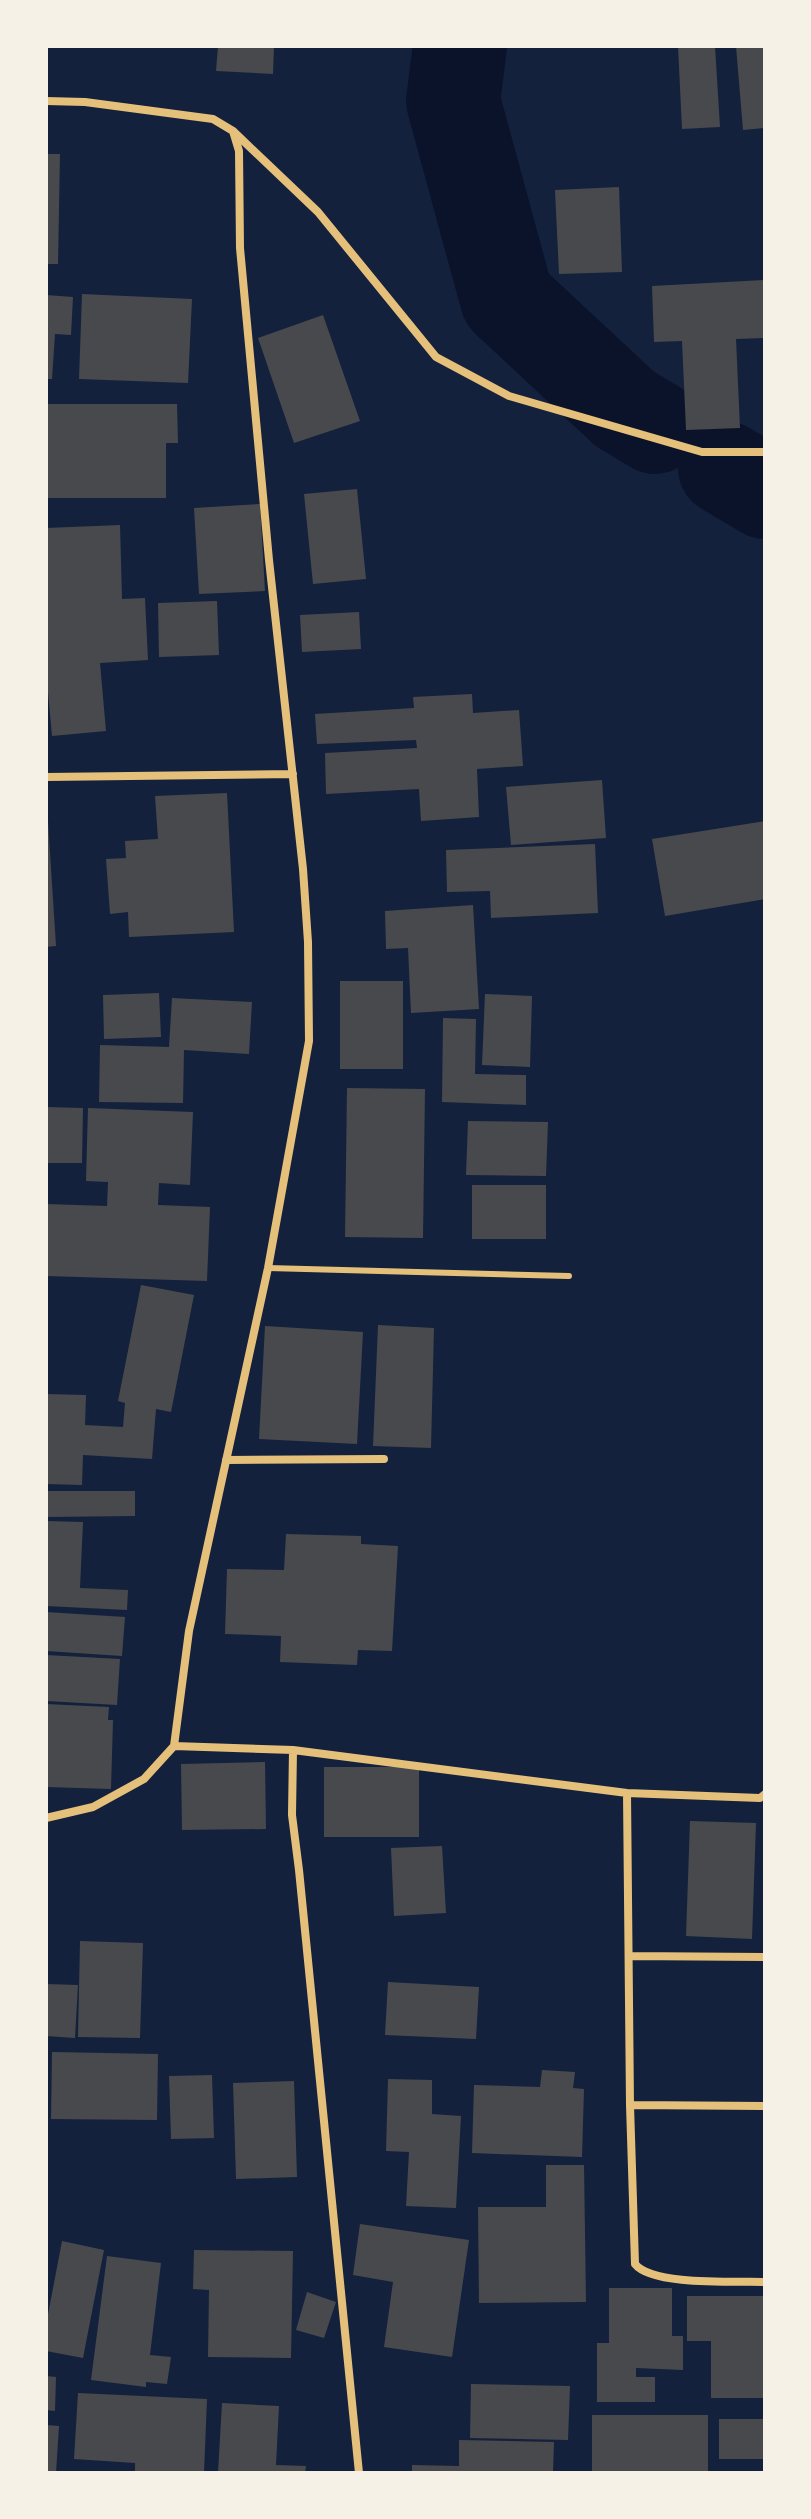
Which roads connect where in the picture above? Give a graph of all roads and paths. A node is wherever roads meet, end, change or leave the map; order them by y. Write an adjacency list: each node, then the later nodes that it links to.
1 (46, 101): 2 (street)
2 (233, 131): 3 (street); 4 (street)
3 (765, 452)
4 (293, 774): 5 (street); 6 (street)
5 (46, 777)
6 (268, 1268): 7 (lane); 9 (street)
7 (569, 1276)
8 (384, 1459): 9 (street)
9 (226, 1460): 10 (street)
10 (174, 1746): 11 (street); 14 (street)
11 (293, 1750): 12 (street); 20 (street)
12 (627, 1793): 13 (street); 15 (street)
13 (765, 1794)
14 (46, 1818)
15 (629, 1956): 16 (street); 17 (street)
16 (765, 1957)
17 (630, 2105): 18 (street); 19 (street)
18 (765, 2106)
19 (765, 2282)
20 (359, 2473)

